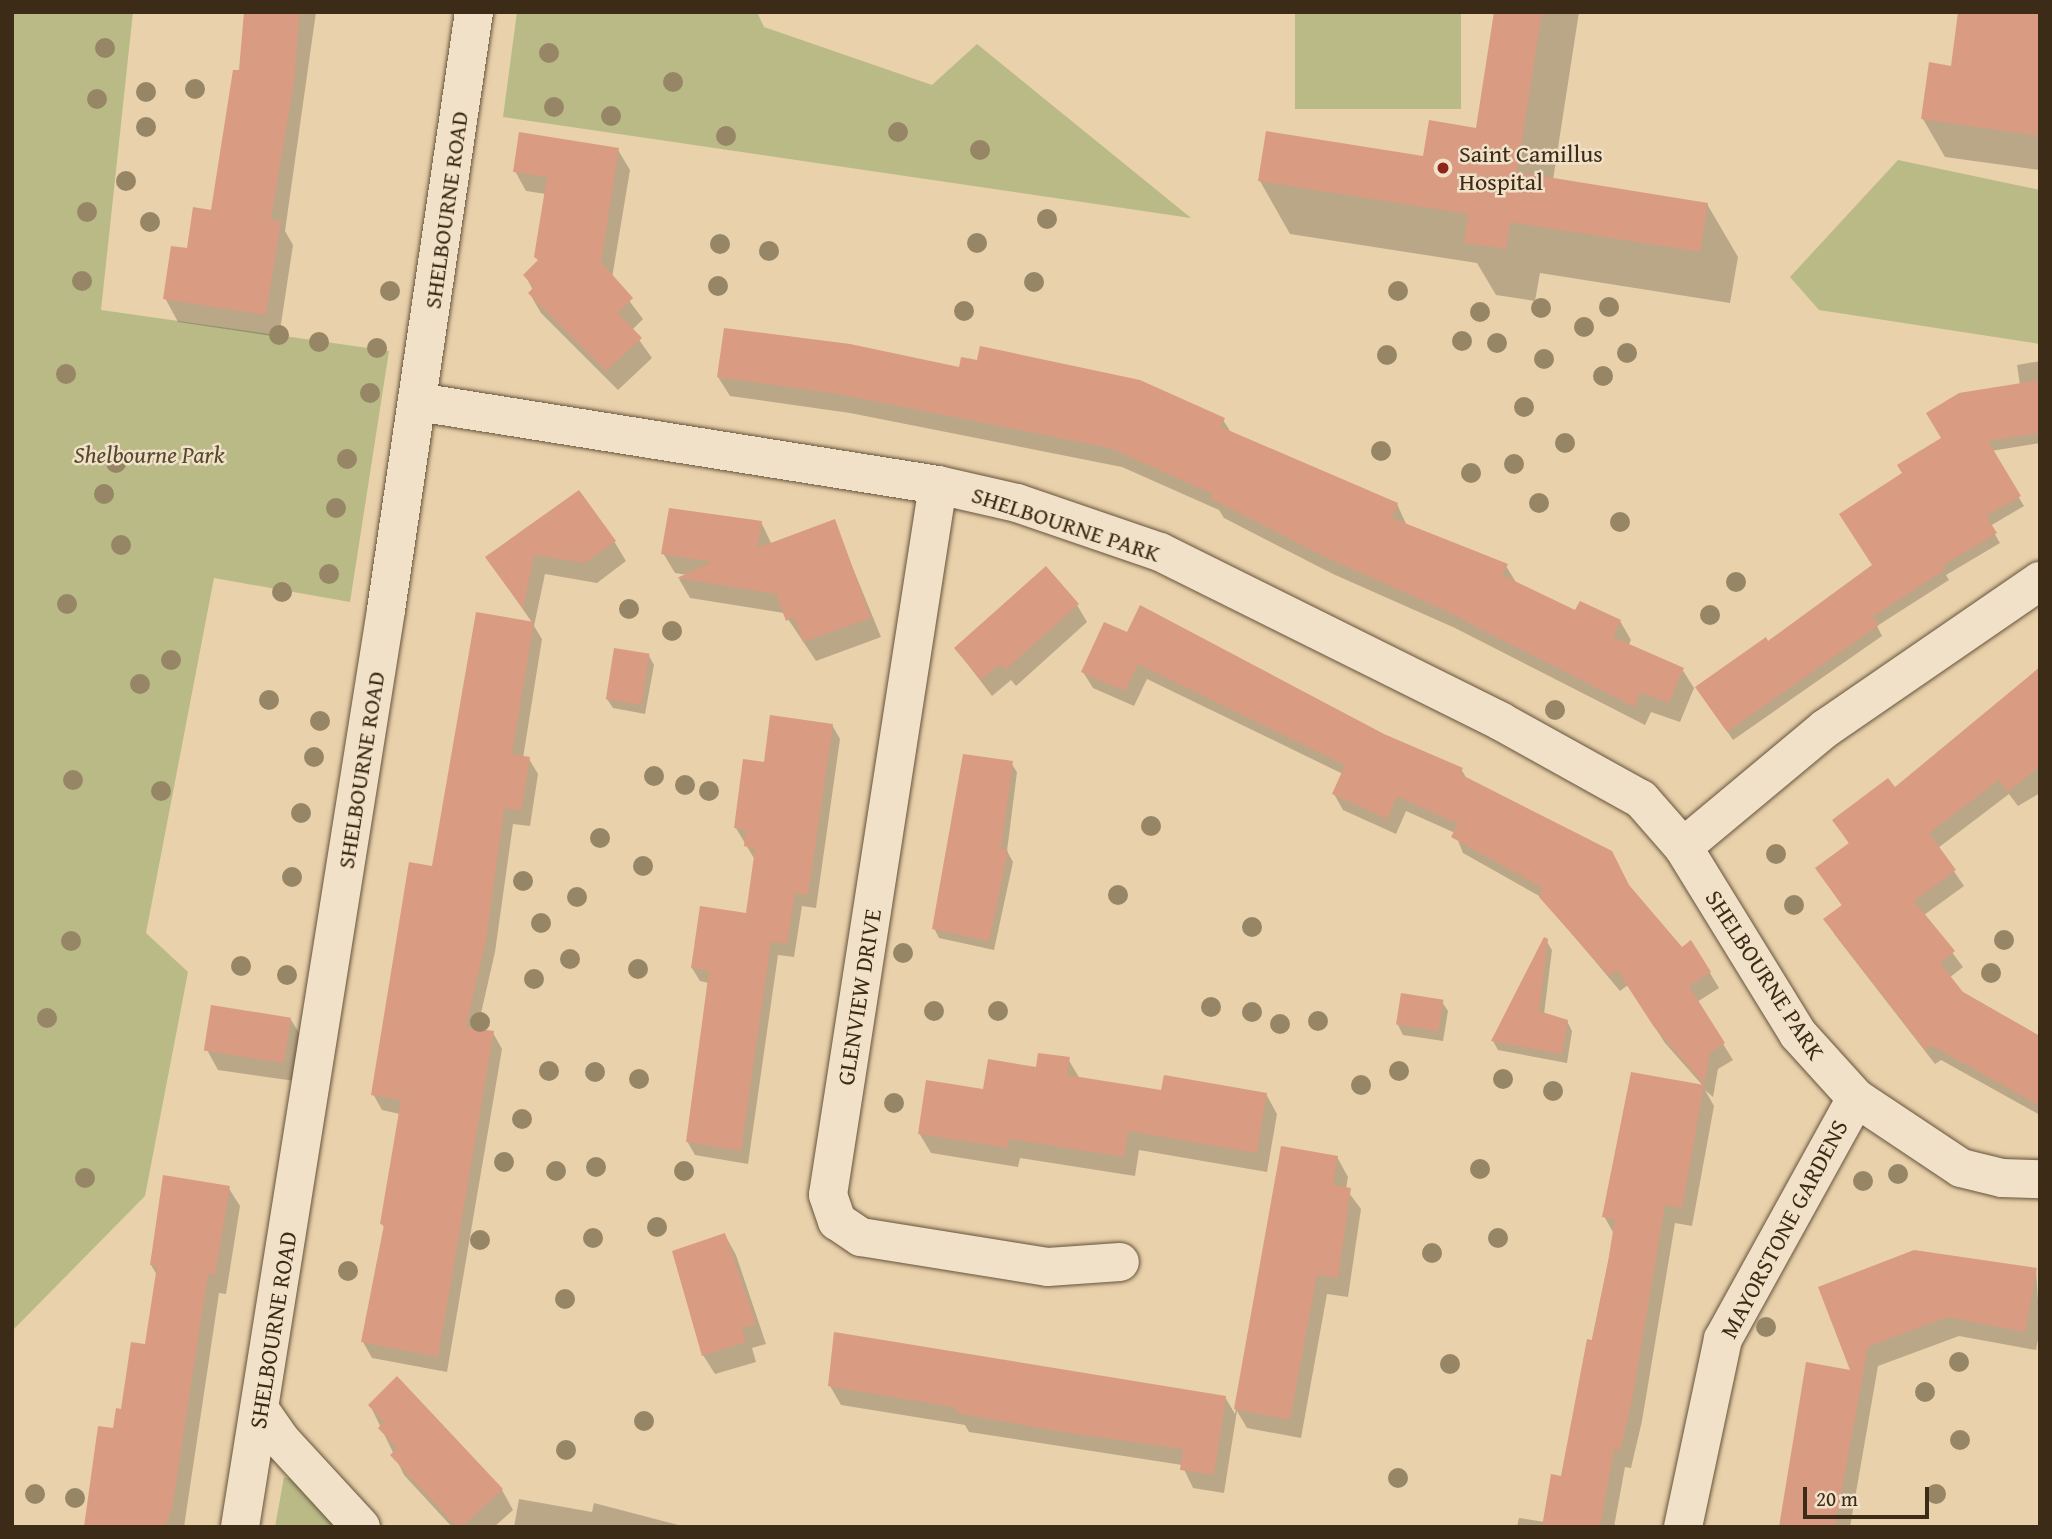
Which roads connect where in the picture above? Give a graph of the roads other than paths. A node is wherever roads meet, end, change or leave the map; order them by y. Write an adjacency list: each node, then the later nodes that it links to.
1 (474, 12): 2 (street, SHELBOURNE ROAD)
2 (418, 402): 3 (street, SHELBOURNE PARK); 9 (street, SHELBOURNE ROAD)
3 (938, 485): 5 (street, SHELBOURNE PARK); 8 (street, GLENVIEW DRIVE)
4 (2040, 581): 5 (street)
5 (1683, 847): 6 (street, SHELBOURNE PARK)
6 (1856, 1098): 7 (street, SHELBOURNE PARK); 12 (street, MAYORSTONE GARDENS)
7 (2040, 1179)
8 (1119, 1262)
9 (260, 1410): 10 (street, SHELBOURNE ROAD); 11 (street)
10 (240, 1527)
11 (361, 1527)
12 (1683, 1527)

